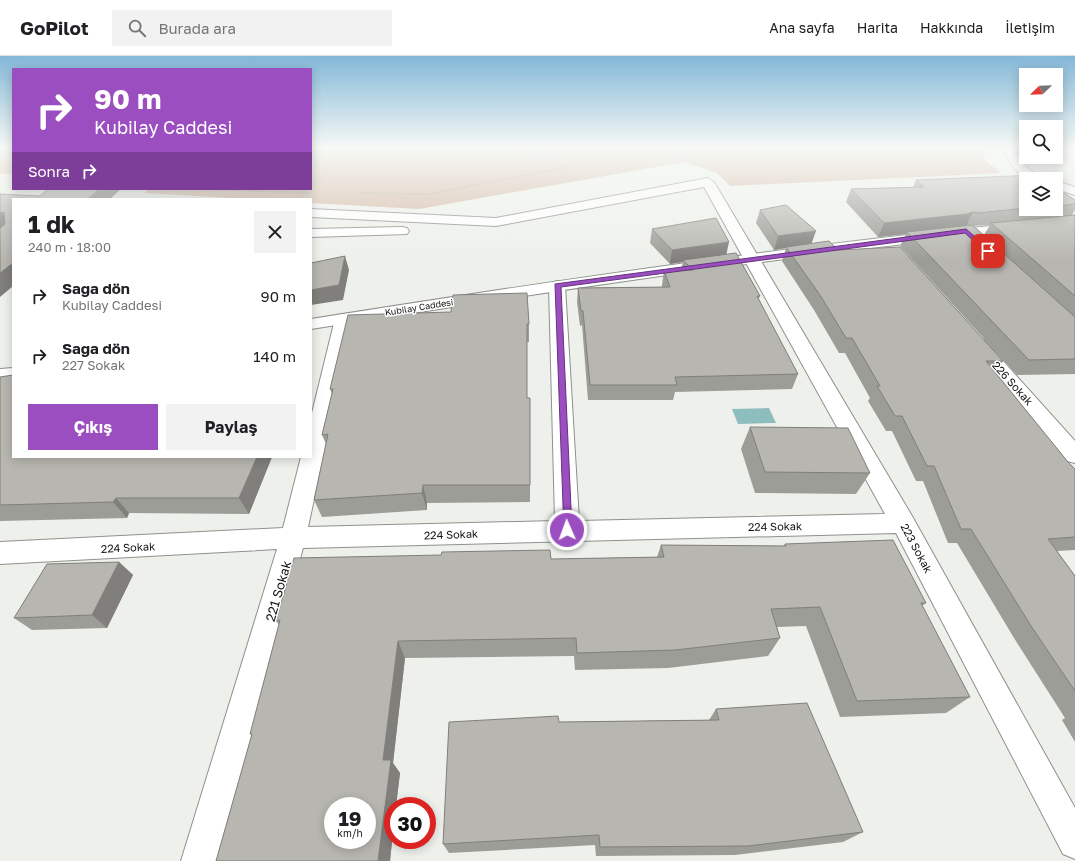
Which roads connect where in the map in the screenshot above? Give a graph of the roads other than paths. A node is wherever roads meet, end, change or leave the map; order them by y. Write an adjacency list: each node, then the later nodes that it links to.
1 (694, 185): 6 (street, 223 Sokak)
2 (709, 185): 12 (street, 223 Sokak)
3 (1063, 190): 4 (street)
4 (1072, 197)
5 (312, 213): 6 (street)
6 (461, 220): 9 (street)
7 (1075, 222): 8 (street, Kubilay Caddesi)
8 (966, 231): 10 (street, Kubilay Caddesi); 11 (street)
9 (312, 233)
10 (886, 242): 12 (street, Kubilay Caddesi); 13 (street)
11 (983, 247)
12 (752, 258): 14 (street, Kubilay Caddesi); 23 (street, 223 Sokak)
13 (902, 259)
14 (557, 286): 15 (street, Kubilay Caddesi); 24 (street)
15 (344, 318): 16 (street, Kubilay Caddesi); 21 (street, 221 Sokak)
16 (312, 324)
17 (965, 330): 20 (street, 226 Sokak)
18 (12, 373): 19 (street)
19 (0, 375)
20 (1075, 454)
21 (312, 456)
22 (312, 458): 25 (street, 221 Sokak)
23 (903, 523): 24 (street, 224 Sokak); 27 (street, 223 Sokak)
24 (567, 530): 25 (street, 224 Sokak)
25 (293, 538): 26 (street, 224 Sokak); 28 (street, 221 Sokak)
26 (0, 553)
27 (1075, 842)
28 (199, 861)

